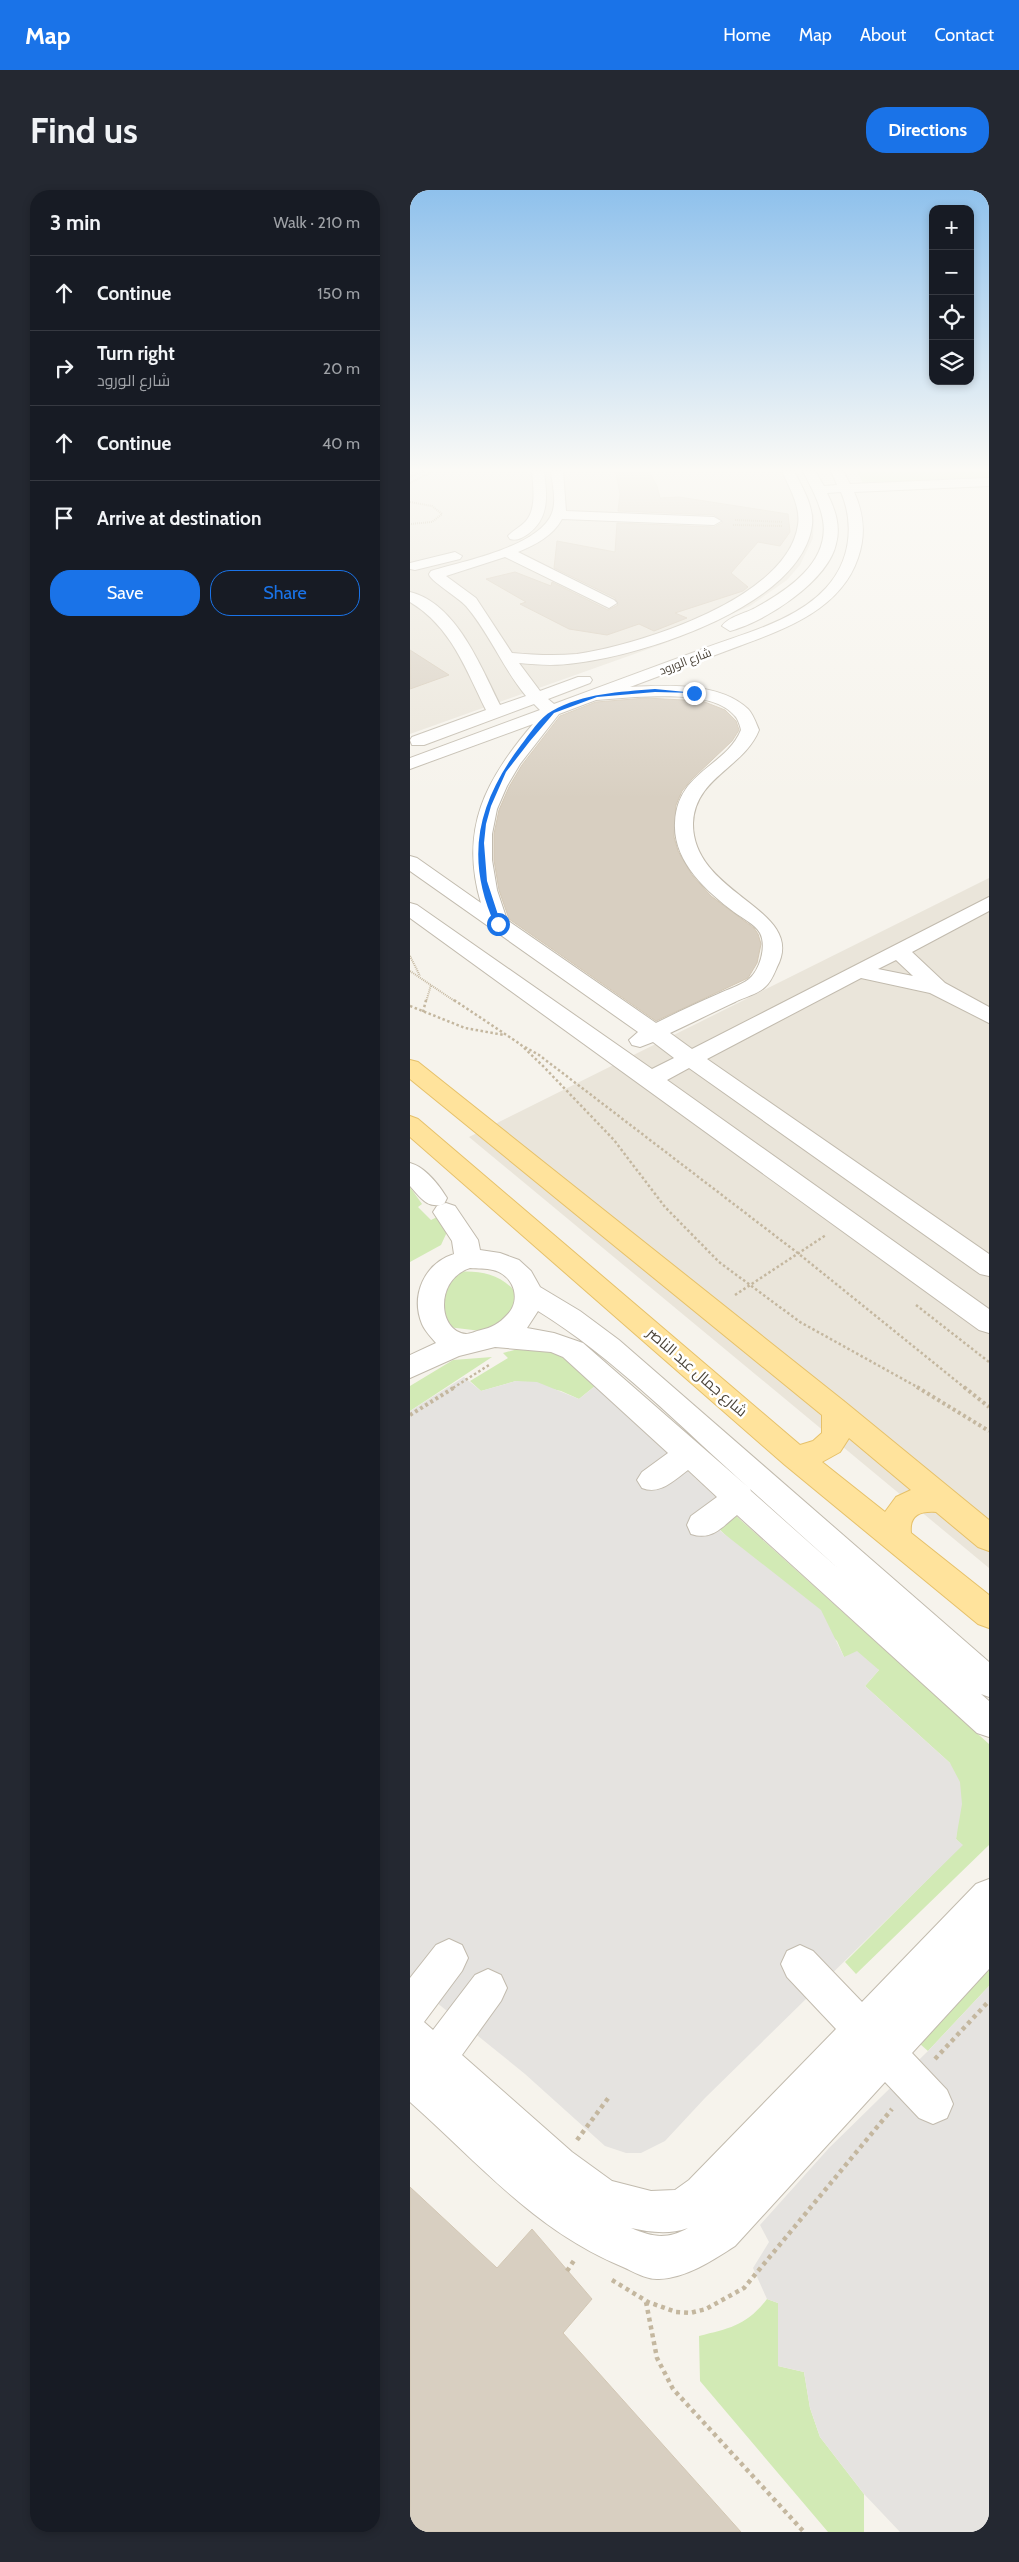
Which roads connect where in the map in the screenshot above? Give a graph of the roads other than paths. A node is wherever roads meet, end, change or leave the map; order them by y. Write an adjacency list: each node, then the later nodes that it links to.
1 (433, 580): 7 (street)
2 (445, 580): 10 (street)
3 (563, 580): 9 (street)
4 (772, 580): 10 (street)
5 (805, 580): 11 (street, شارع الورود)
6 (840, 580): 13 (street, شارع الورود)
7 (410, 589)
8 (410, 596): 15 (street)
9 (609, 603)
10 (506, 657): 14 (street)
11 (638, 661)
12 (601, 674): 14 (street)
13 (597, 695): 16 (street, شارع الورود); 27 (street)
14 (535, 698): 15 (street); 16 (street)
15 (495, 712): 17 (street)
16 (552, 712): 18 (street, شارع الورود); 22 (street)
17 (410, 744)
18 (410, 764)
19 (410, 862): 22 (street)
20 (989, 903): 23 (street)
21 (410, 909): 28 (street)
22 (498, 924): 27 (street)
23 (899, 951): 24 (street); 25 (street)
24 (858, 971): 25 (street); 29 (street)
25 (937, 988): 26 (street)
26 (989, 1016)
27 (653, 1033): 28 (street); 29 (street)
28 (614, 1053): 31 (street)
29 (690, 1058): 31 (street); 35 (street)
30 (410, 1067): 42 (main road)
31 (651, 1079): 38 (street)
32 (410, 1124): 44 (main road, شارع جمال عبد الناصر)
33 (410, 1171): 34 (street)
34 (468, 1258): 36 (street); 37 (street)
35 (989, 1266)
36 (420, 1274): 39 (street)
37 (528, 1292): 40 (street); 52 (street)
38 (989, 1323)
39 (413, 1324): 40 (street)
40 (480, 1341): 41 (street); 43 (street)
41 (410, 1368)
42 (835, 1410): 44 (main road); 47 (main road)
43 (688, 1454): 45 (street); 46 (street)
44 (795, 1457): 50 (main road, شارع جمال عبد الناصر)
45 (652, 1480)
46 (739, 1497): 48 (street); 53 (street)
47 (943, 1500): 49 (main road); 50 (main road)
48 (702, 1526)
49 (989, 1538)
50 (896, 1539): 51 (main road, شارع جمال عبد الناصر)
51 (989, 1614)
52 (989, 1682)
53 (989, 1722)
54 (989, 1897): 60 (street)
55 (989, 1942): 60 (street)
56 (449, 1958): 59 (street)
57 (800, 1964): 60 (street)
58 (488, 1988): 61 (street)
59 (410, 2009)
60 (875, 2041): 61 (street); 62 (street)
61 (419, 2062)
62 (933, 2104)

